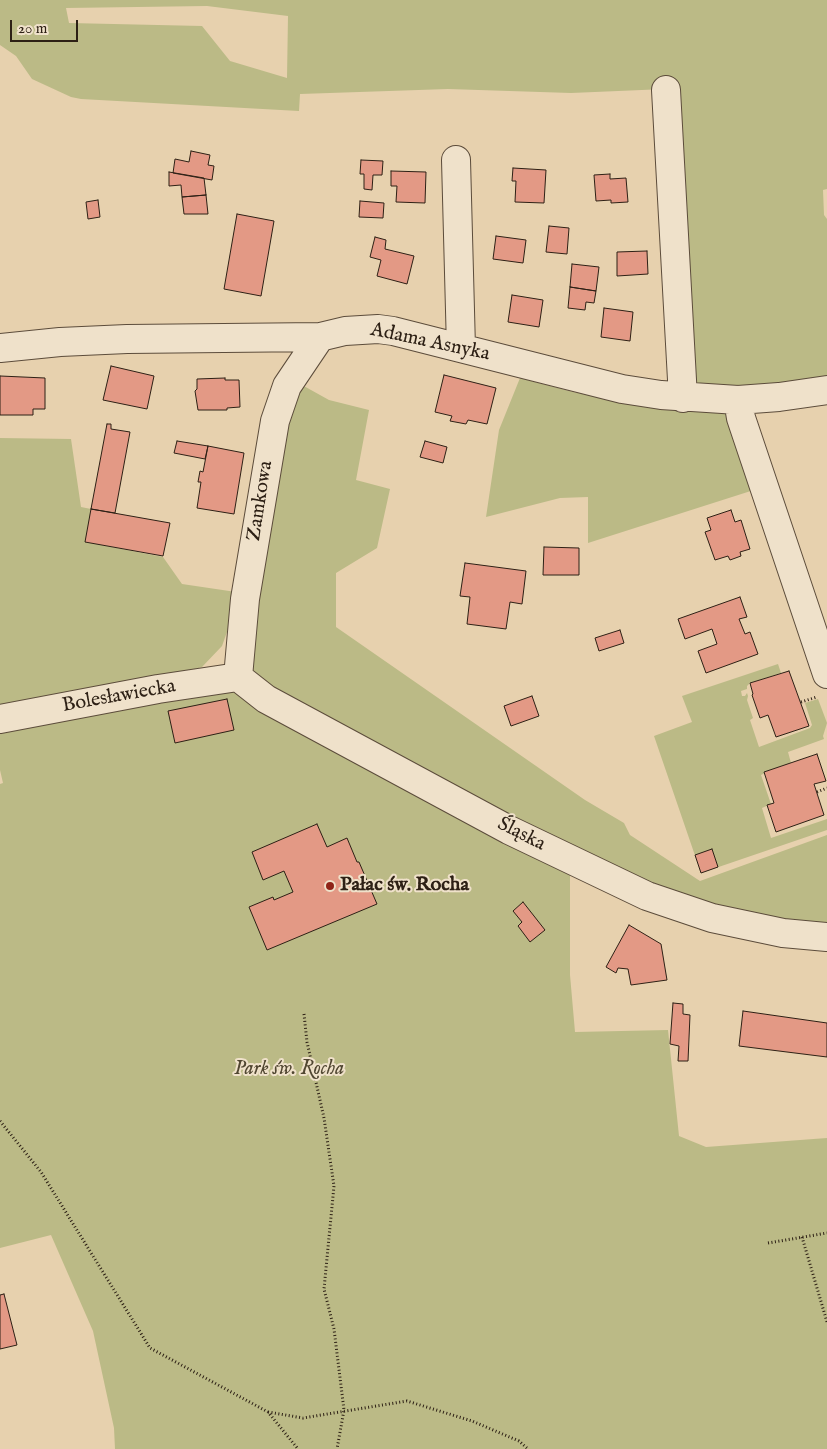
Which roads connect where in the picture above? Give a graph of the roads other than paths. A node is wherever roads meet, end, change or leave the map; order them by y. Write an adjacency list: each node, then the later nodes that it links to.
1 (666, 90): 7 (street)
2 (456, 160): 5 (street)
3 (320, 337): 4 (street, Adama Asnyka); 5 (street, Adama Asnyka); 10 (street, Zamkowa)
4 (0, 348)
5 (461, 348): 7 (street, Adama Asnyka)
6 (827, 390): 8 (street, Adama Asnyka)
7 (683, 398): 8 (street, Adama Asnyka)
8 (738, 400): 9 (street)
9 (826, 672)
10 (238, 676): 11 (street, Bolesławiecka); 12 (street, Śląska)
11 (0, 719)
12 (827, 938)

